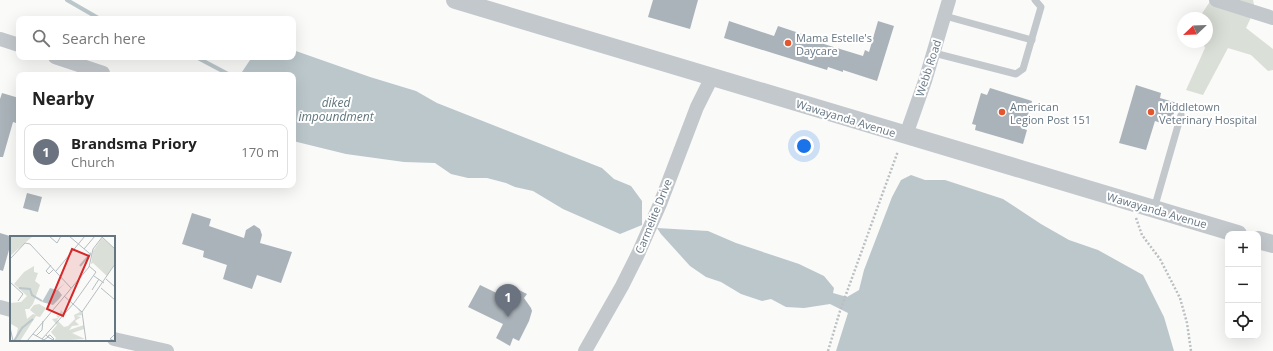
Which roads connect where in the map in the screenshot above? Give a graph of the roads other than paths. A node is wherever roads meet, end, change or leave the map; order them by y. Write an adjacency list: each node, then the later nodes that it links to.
1 (455, 0): 13 (street, Wawayanda Avenue)
2 (950, 0): 5 (street, Webb Road)
3 (1035, 0): 8 (lane)
4 (1216, 0): 6 (street)
5 (945, 16): 8 (lane); 10 (street, Webb Road)
6 (1273, 18)
7 (0, 39): 9 (street)
8 (1032, 40): 10 (lane)
9 (16, 44)
10 (934, 53): 15 (street, Webb Road)
11 (65, 60): 12 (street)
12 (100, 72)
13 (712, 77): 15 (street, Wawayanda Avenue); 24 (street, Carmelite Drive)
14 (1181, 115): 16 (lane)
15 (902, 143): 16 (street, Wawayanda Avenue)
16 (1154, 210): 17 (street, Wawayanda Avenue)
17 (1228, 231)
18 (1261, 241): 19 (street)
19 (1273, 244)
20 (0, 307): 21 (street)
21 (10, 310)
22 (115, 339): 23 (street)
23 (167, 351)
24 (585, 351)

